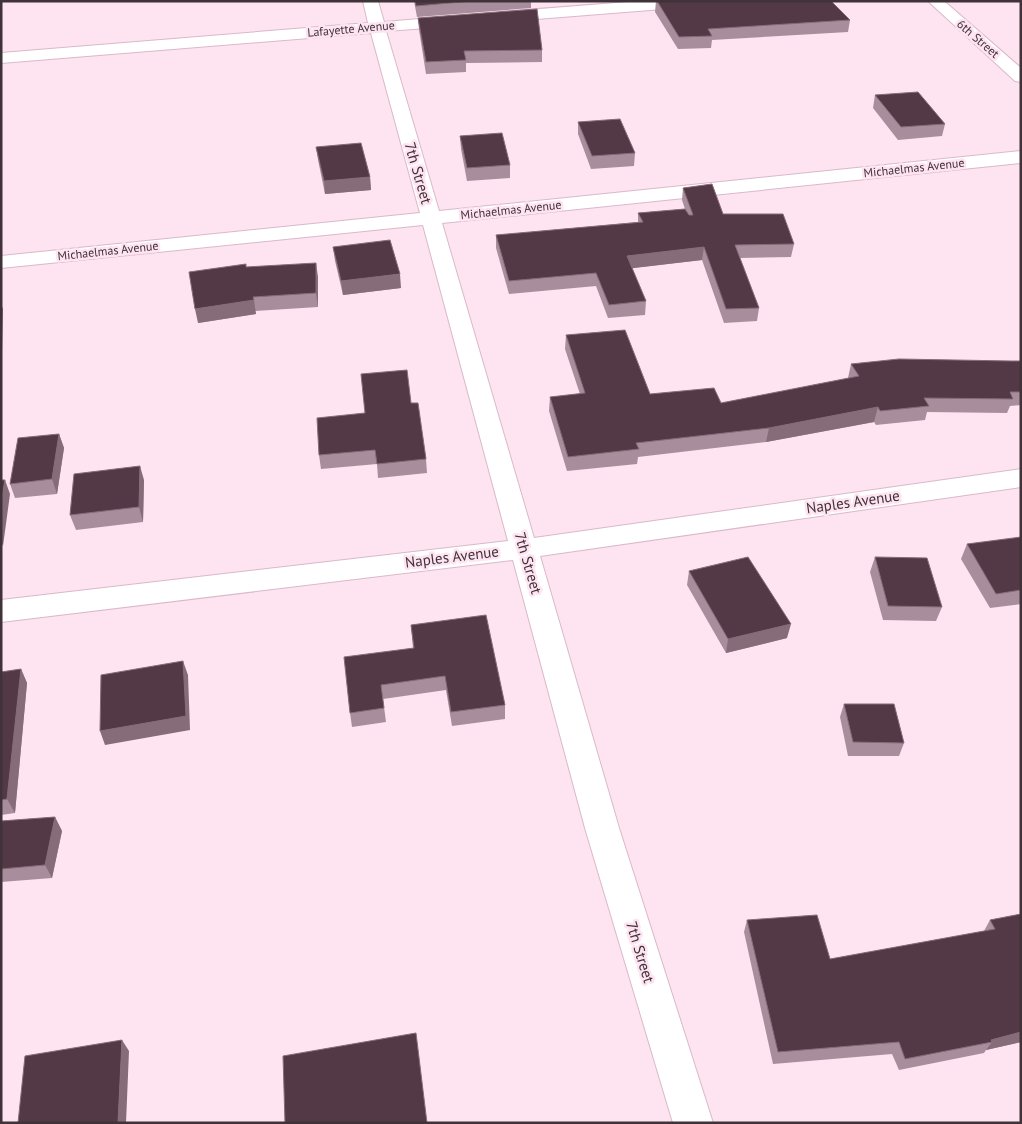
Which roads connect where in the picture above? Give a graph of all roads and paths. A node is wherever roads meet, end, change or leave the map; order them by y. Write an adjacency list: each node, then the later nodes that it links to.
1 (370, 1): 4 (street, 7th Street)
2 (700, 1): 4 (street, Lafayette Avenue)
3 (935, 1): 6 (street, 6th Street)
4 (377, 27): 5 (street, Lafayette Avenue); 8 (street, 7th Street)
5 (1, 58)
6 (1021, 77)
7 (1021, 157): 8 (street, Michaelmas Avenue)
8 (431, 218): 9 (street, Michaelmas Avenue); 11 (street, 7th Street)
9 (1, 262)
10 (1021, 478): 11 (street, Naples Avenue)
11 (524, 549): 12 (street, Naples Avenue); 13 (street, 7th Street)
12 (1, 611)
13 (693, 1123)

